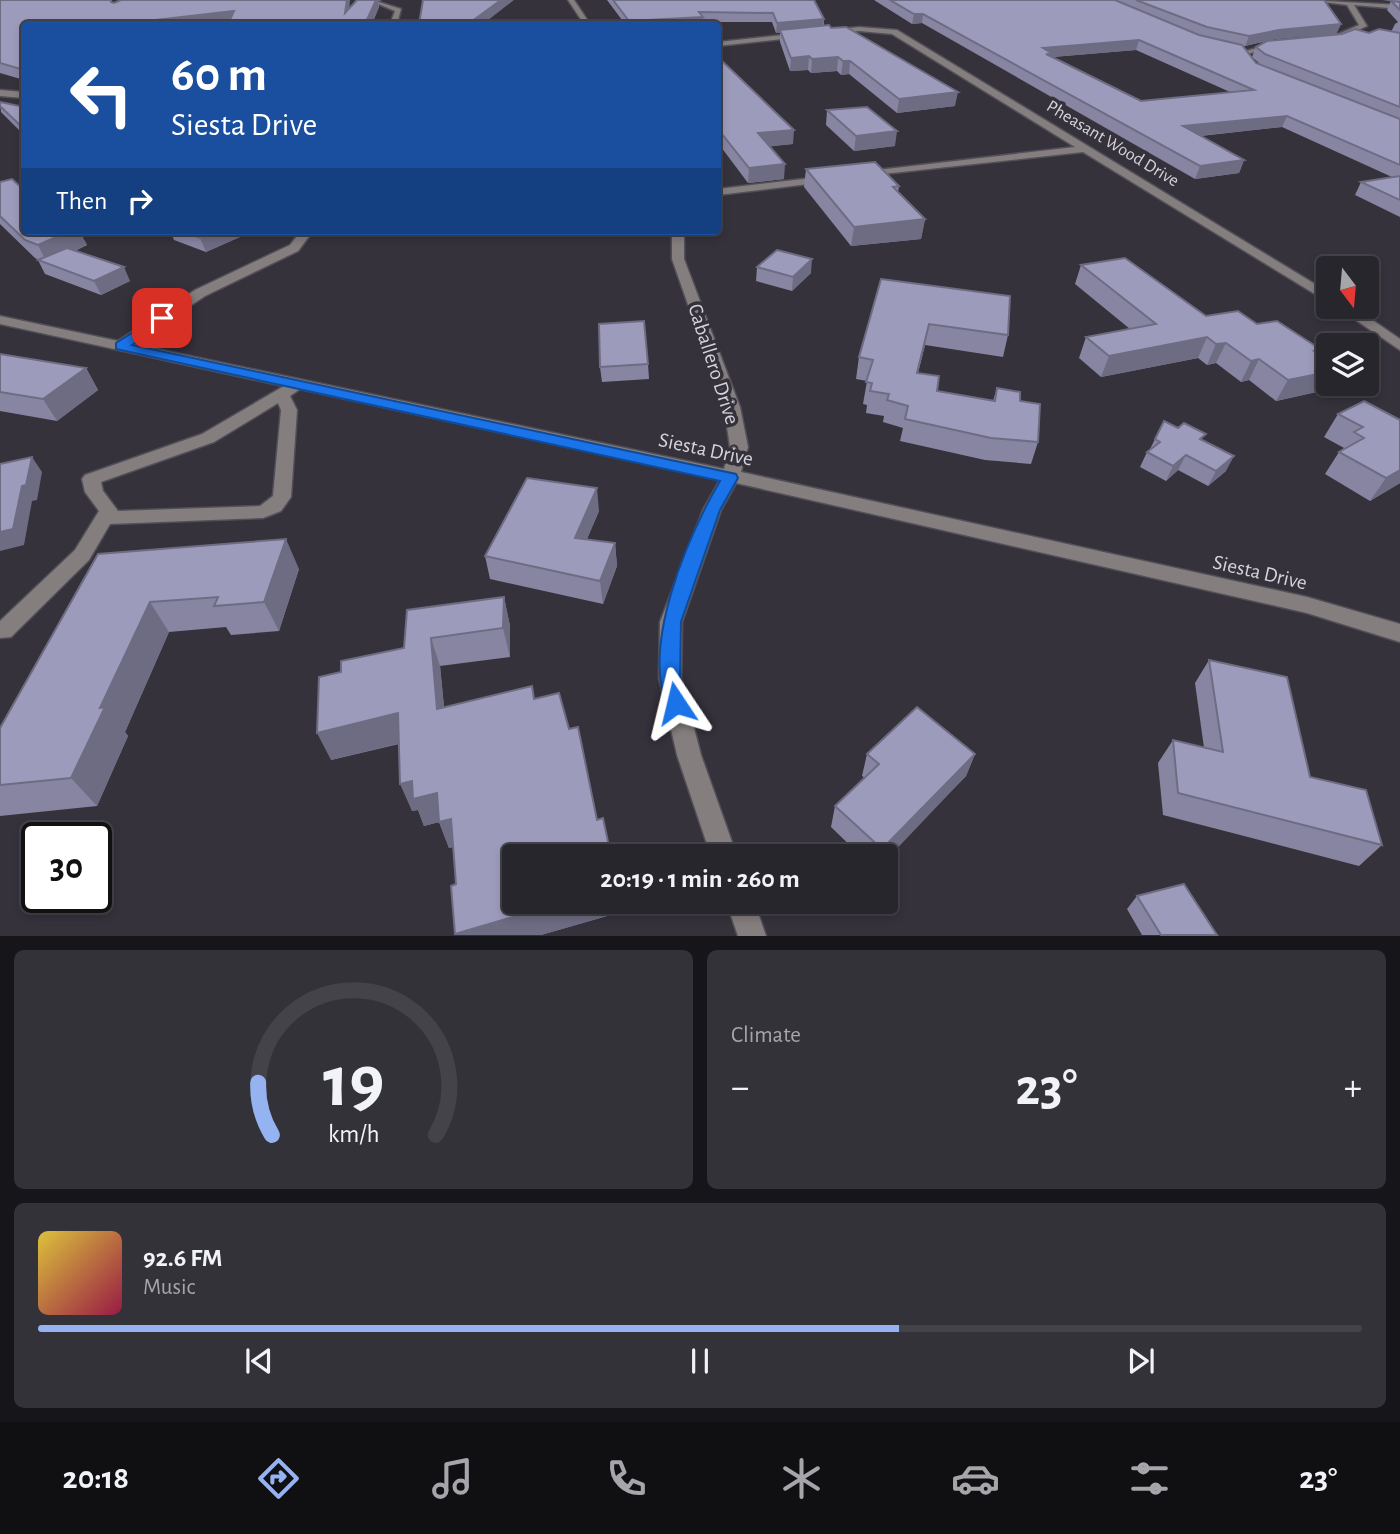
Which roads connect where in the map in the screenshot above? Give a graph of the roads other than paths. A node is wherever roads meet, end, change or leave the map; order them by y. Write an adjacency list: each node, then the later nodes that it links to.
1 (571, 0): 7 (street)
2 (1311, 0): 4 (street)
3 (379, 2): 6 (street)
4 (1349, 4): 5 (street); 8 (street)
5 (1400, 7)
6 (395, 21)
7 (585, 21)
8 (1358, 31): 9 (street); 10 (street)
9 (1368, 33)
10 (1331, 39)
11 (1295, 43): 13 (street)
12 (721, 44): 16 (street, Pheasant Wood Drive)
13 (1243, 55)
14 (0, 93): 15 (street)
15 (21, 95)
16 (1085, 149): 17 (street); 20 (street, Pheasant Wood Drive)
17 (721, 192)
18 (305, 235): 23 (street)
19 (678, 235): 27 (street, Caballero Drive)
20 (1316, 291)
21 (1361, 319): 24 (street)
22 (0, 320): 23 (street, Siesta Drive)
23 (120, 346): 25 (street, Siesta Drive)
24 (1400, 346)
25 (298, 384): 26 (street); 27 (street, Siesta Drive)
26 (281, 394): 28 (street); 28 (street)
27 (730, 478): 30 (street, Siesta Drive); 31 (street, Caballero Drive)
28 (105, 518): 29 (street)
29 (4, 631)
30 (1400, 633)
31 (720, 844)
32 (744, 914): 33 (street)
33 (752, 936)

